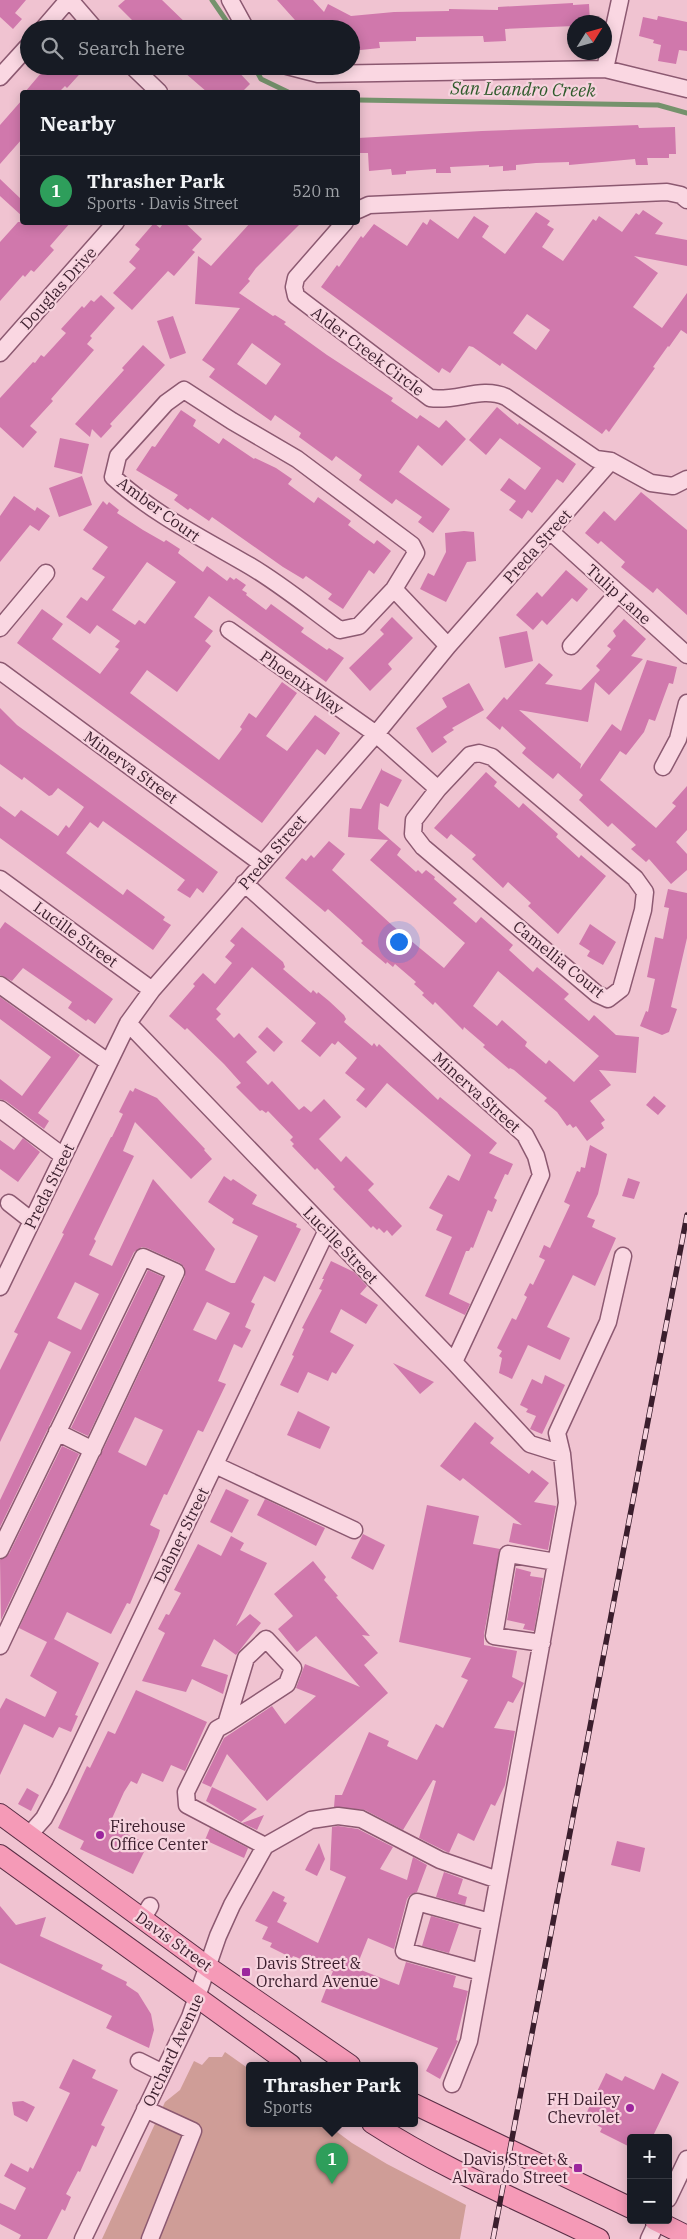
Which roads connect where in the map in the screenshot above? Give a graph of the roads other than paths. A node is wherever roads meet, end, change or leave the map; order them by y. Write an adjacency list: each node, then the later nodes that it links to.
1 (69, 0): 4 (street); 5 (street)
2 (230, 0): 6 (street)
3 (620, 0): 8 (street)
4 (51, 20)
5 (87, 20)
6 (241, 20)
7 (20, 55): 11 (street)
8 (605, 69): 9 (street); 12 (street)
9 (360, 73)
10 (142, 75): 13 (street)
11 (0, 77)
12 (687, 88)
13 (158, 90)
14 (687, 200): 15 (street)
15 (360, 209)
16 (113, 225): 18 (street, Douglas Drive)
17 (342, 225): 19 (street, Alder Creek Circle)
18 (0, 352)
19 (612, 462): 20 (street, Alder Creek Circle); 21 (street, Preda Street)
20 (687, 479)
21 (551, 532): 24 (street, Tulip Lane); 27 (street, Preda Street)
22 (46, 573): 25 (street)
23 (394, 590): 23 (street, Amber Court); 27 (street)
24 (618, 592): 28 (street); 29 (street, Tulip Lane)
25 (0, 628)
26 (229, 630): 32 (street, Phoenix Way)
27 (448, 646): 32 (street, Preda Street)
28 (571, 646)
29 (687, 656)
30 (0, 671): 35 (street, Minerva Street)
31 (687, 703): 33 (street)
32 (376, 734): 34 (street); 35 (street, Preda Street)
33 (662, 767)
34 (438, 789): 34 (street, Camellia Court)
35 (261, 863): 37 (street, Preda Street)
36 (0, 879): 39 (street, Lucille Street)
37 (244, 883): 39 (street, Preda Street); 49 (street, Minerva Street)
38 (0, 985): 41 (street)
39 (152, 990): 40 (street, Preda Street)
40 (128, 1023): 41 (street, Preda Street); 46 (street, Lucille Street)
41 (108, 1062): 43 (street, Preda Street)
42 (0, 1109): 43 (street)
43 (63, 1156): 45 (street, Preda Street)
44 (8, 1203): 45 (street)
45 (32, 1221): 48 (street, Preda Street)
46 (327, 1230): 49 (street, Lucille Street); 53 (street, Dabner Street)
47 (623, 1256): 52 (street)
48 (0, 1288)
49 (454, 1362): 52 (street, Lucille Street)
50 (57, 1432): 51 (street); 51 (street); 55 (street)
51 (93, 1450): 57 (street)
52 (562, 1454): 56 (street)
53 (215, 1465): 54 (street); 61 (street, Dabner Street)
54 (354, 1530)
55 (0, 1550)
56 (556, 1562): 58 (street); 58 (street)
57 (3, 1639)
58 (542, 1642): 64 (street)
59 (226, 1724): 59 (street); 62 (street)
60 (0, 1814): 61 (main road, Davis Street)
61 (30, 1835): 66 (main road, Davis Street)
62 (264, 1846): 64 (street); 66 (street, Orchard Avenue)
63 (0, 1855): 68 (main road, Davis Street)
64 (498, 1880): 65 (street)
65 (490, 1922): 67 (street); 67 (street)
66 (208, 1966): 68 (street, Orchard Avenue); 71 (main road, Davis Street)
67 (482, 1972): 73 (street)
68 (198, 1998): 70 (main road, Davis Street); 72 (street, Orchard Avenue)
69 (139, 2061): 72 (street)
70 (287, 2062)
71 (346, 2062)
72 (163, 2073): 75 (street, Orchard Avenue)
73 (452, 2084)
74 (418, 2106): 79 (main road)
75 (145, 2109): 82 (street, Orchard Avenue); 83 (street)
76 (378, 2127): 84 (main road)
77 (687, 2158): 78 (street)
78 (672, 2190)
79 (627, 2206)
80 (655, 2225): 81 (main road)
81 (687, 2236)
82 (83, 2239)
83 (150, 2239)
84 (599, 2239)

